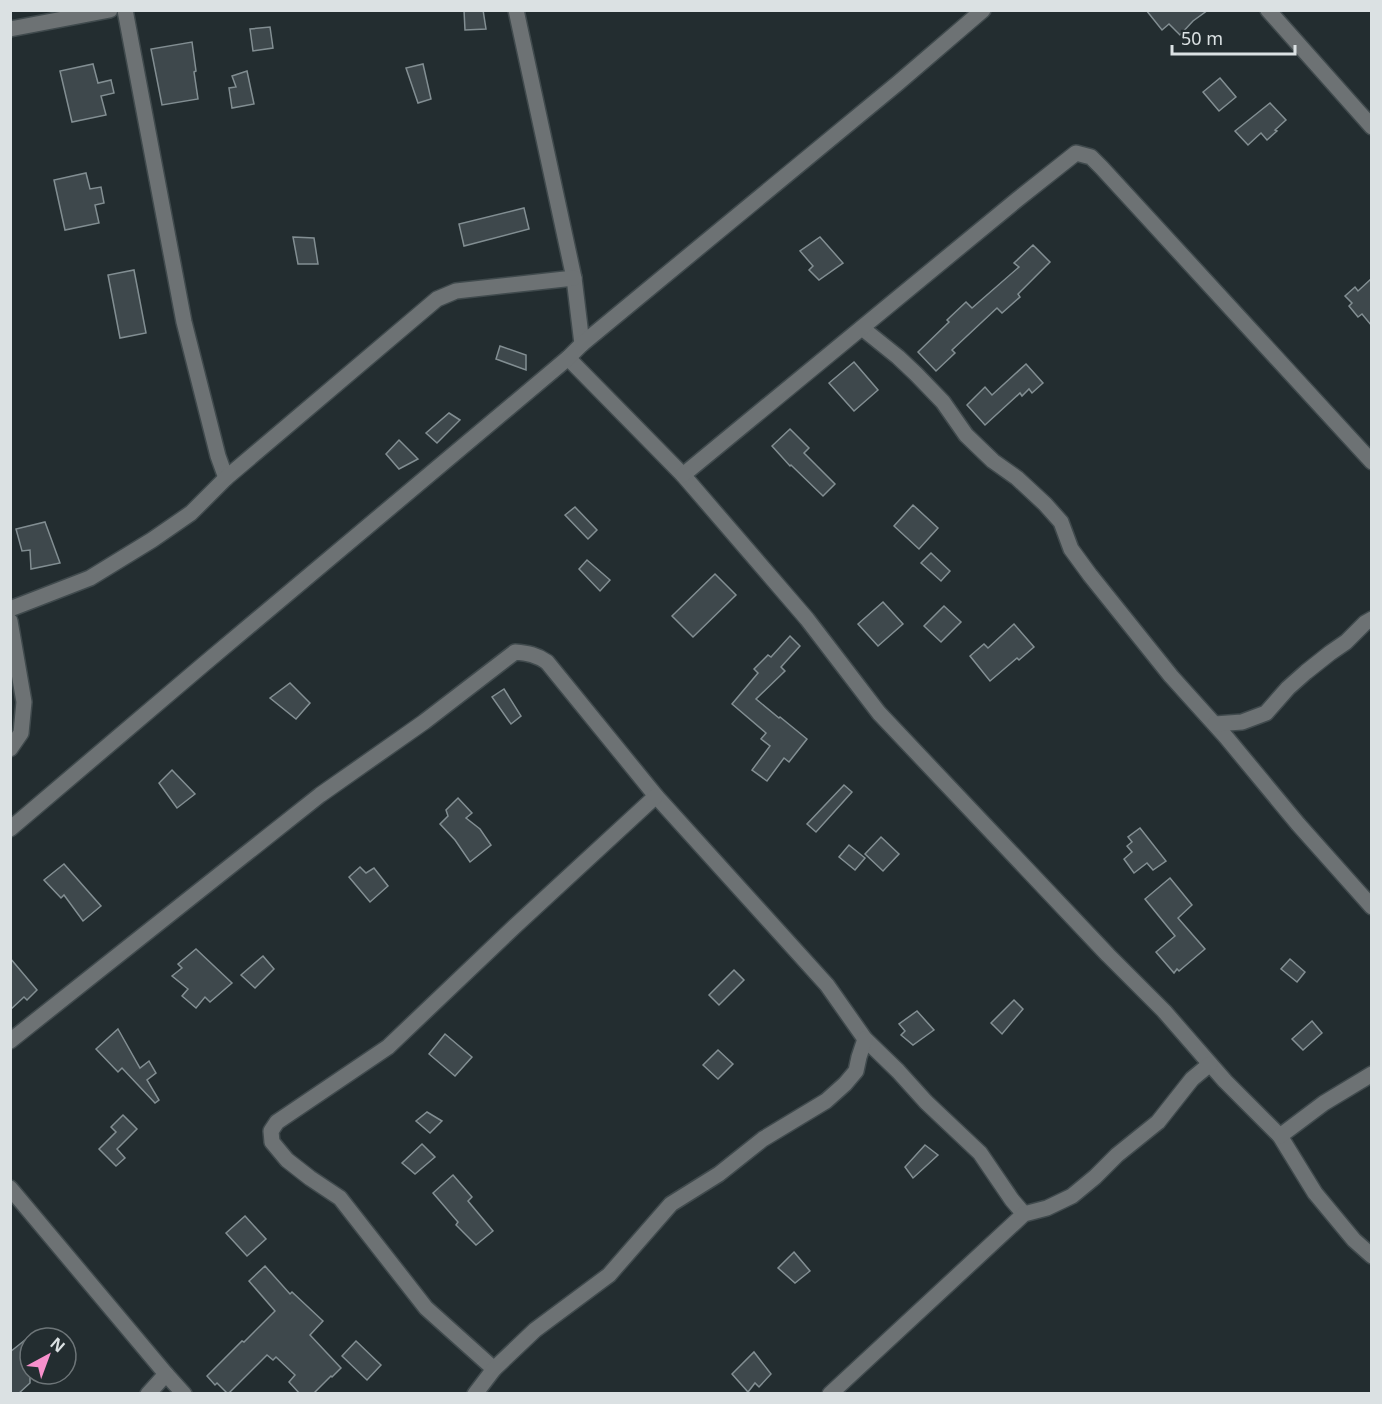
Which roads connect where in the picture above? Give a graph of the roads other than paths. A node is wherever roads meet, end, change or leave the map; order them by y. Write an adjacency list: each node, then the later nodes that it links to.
1 (110, 10): 6 (street)
2 (125, 10): 14 (street)
3 (516, 10): 8 (street)
4 (983, 10): 10 (street)
5 (1268, 10): 7 (street)
6 (10, 29)
7 (1371, 127)
8 (574, 278): 10 (street); 14 (street)
9 (862, 328): 12 (street); 13 (street); 18 (street)
10 (582, 344): 11 (street)
11 (568, 358): 13 (street); 21 (street)
12 (1371, 462)
13 (683, 475): 25 (street)
14 (226, 478): 15 (street)
15 (10, 609)
16 (1371, 619): 18 (street)
17 (10, 621): 19 (street)
18 (1215, 724): 22 (street)
19 (10, 749)
20 (656, 796): 23 (street); 24 (street); 31 (street)
21 (10, 829)
22 (1371, 907)
23 (865, 1039): 29 (street); 31 (street)
24 (10, 1041)
25 (1210, 1064): 27 (street); 29 (street)
26 (1371, 1074): 27 (street)
27 (1280, 1136): 30 (street)
28 (10, 1188): 32 (street)
29 (1024, 1214): 36 (street)
30 (1371, 1257)
31 (494, 1369): 35 (street)
32 (166, 1374): 33 (street); 34 (street)
33 (148, 1394)
34 (184, 1394)
35 (476, 1394)
36 (830, 1394)

